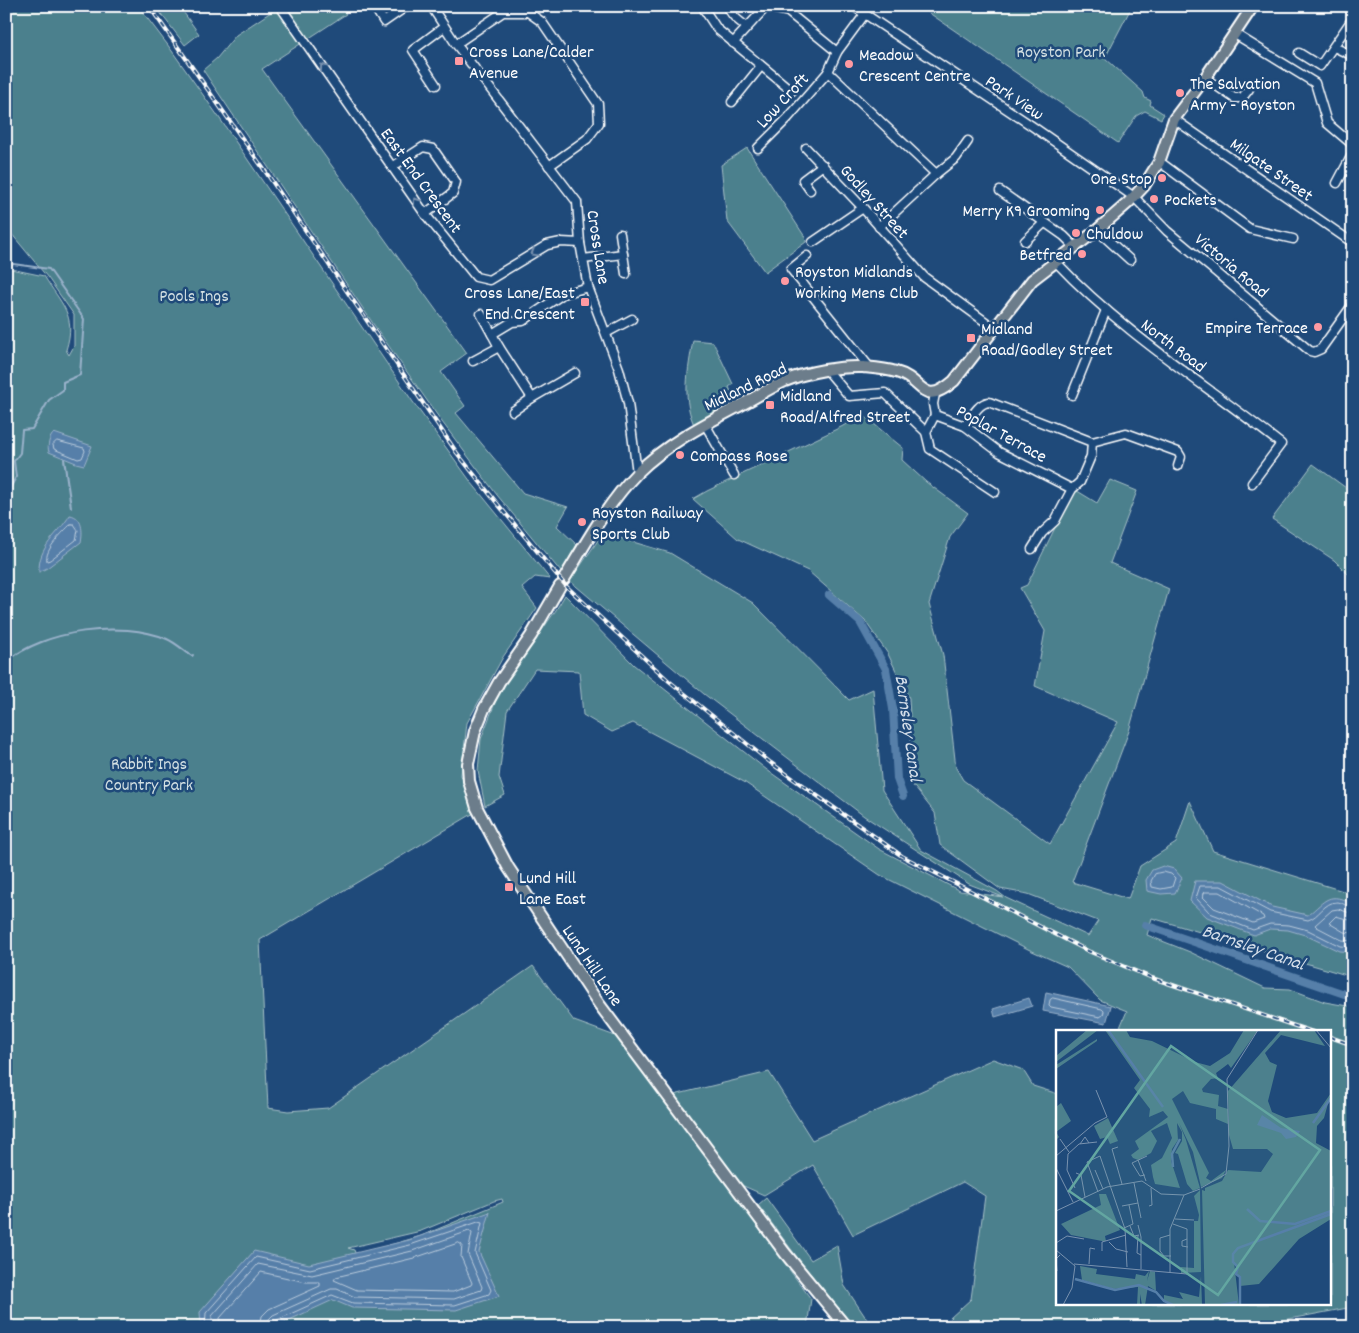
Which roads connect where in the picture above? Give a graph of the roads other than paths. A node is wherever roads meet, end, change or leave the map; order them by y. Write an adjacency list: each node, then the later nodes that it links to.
1 (280, 6): 36 (street, East End Crescent, one-way to 1)
2 (407, 6): 8 (street)
3 (431, 6): 11 (street, Cross Lane)
4 (702, 6): 14 (street)
5 (728, 6): 12 (street)
6 (853, 6): 9 (street, Park View)
7 (1253, 6): 13 (main road)
8 (377, 12)
9 (865, 14): 17 (street, Low Croft); 41 (street, Park View)
10 (1353, 18): 16 (street)
11 (444, 27): 15 (street, Cross Lane); 23 (street)
12 (747, 27): 14 (street); 17 (street)
13 (1235, 34): 22 (main road); 29 (street)
14 (733, 43): 20 (street)
15 (456, 44): 35 (street, Cross Lane); 35 (street)
16 (1334, 47): 18 (street); 19 (street)
17 (837, 52): 21 (street, Low Croft)
18 (1299, 53)
19 (1353, 56)
20 (761, 66): 25 (street); 26 (street)
21 (828, 72): 30 (street, Low Croft); 37 (street)
22 (1205, 78): 24 (street); 27 (main road)
23 (436, 86)
24 (1249, 89)
25 (792, 91)
26 (732, 102)
27 (1174, 119): 33 (main road); 52 (street, Milgate Street)
28 (968, 141): 37 (street)
29 (1353, 145)
30 (758, 148)
31 (806, 148): 34 (street, Godley Street)
32 (1353, 153): 38 (street)
33 (1158, 162): 41 (main road); 48 (street)
34 (823, 165): 39 (street); 42 (street, Godley Street)
35 (549, 166): 51 (street, Cross Lane)
36 (392, 167): 43 (street, East End Crescent, one-way to 36); 43 (street)
37 (936, 174): 45 (street)
38 (1337, 183)
39 (810, 190)
40 (1000, 191): 44 (street)
41 (1134, 197): 46 (main road); 61 (street, Victoria Road)
42 (863, 208): 45 (street, Godley Street); 50 (street)
43 (425, 214): 51 (street, East End Crescent, one-way to 43)
44 (1044, 223): 49 (street); 53 (street)
45 (879, 227): 65 (street, Godley Street)
46 (1097, 230): 53 (main road); 57 (street)
47 (620, 234): 54 (street)
48 (1293, 240)
49 (1025, 241)
50 (813, 242)
51 (580, 243): 56 (street, Cross Lane)
52 (1353, 243)
53 (1075, 248): 58 (main road)
54 (623, 254): 56 (street); 59 (street)
55 (807, 256): 70 (street)
56 (583, 259): 60 (street, Cross Lane)
57 (1130, 260)
58 (1056, 262): 62 (street, North Road); 65 (main road)
59 (626, 274)
60 (588, 287): 66 (street, Cross Lane); 67 (street)
61 (1353, 304)
62 (1106, 310): 74 (street); 85 (street, North Road)
63 (481, 314): 67 (street)
64 (632, 319): 66 (street)
65 (994, 328): 73 (main road)
66 (606, 333): 83 (street, Cross Lane)
67 (492, 334): 68 (street)
68 (499, 347): 69 (street); 75 (street)
69 (473, 361)
70 (870, 368): 71 (main road, Midland Road); 73 (main road, Midland Road)
71 (827, 370): 78 (main road, Midland Road); 80 (street)
72 (575, 373): 75 (street)
73 (935, 394): 77 (street, Poplar Terrace)
74 (1072, 395)
75 (532, 398): 76 (street)
76 (513, 411)
77 (935, 415): 79 (street, Poplar Terrace); 80 (street)
78 (705, 424): 83 (main road, Midland Road); 84 (street)
79 (965, 426): 81 (street); 86 (street, Poplar Terrace)
80 (926, 432): 87 (street)
81 (1092, 442): 82 (street); 86 (street)
82 (1178, 466)
83 (638, 473): 89 (main road, Lund Hill Lane)
84 (734, 475)
85 (1252, 483)
86 (1072, 489): 88 (street)
87 (995, 492)
88 (1032, 550)
89 (846, 1327)

